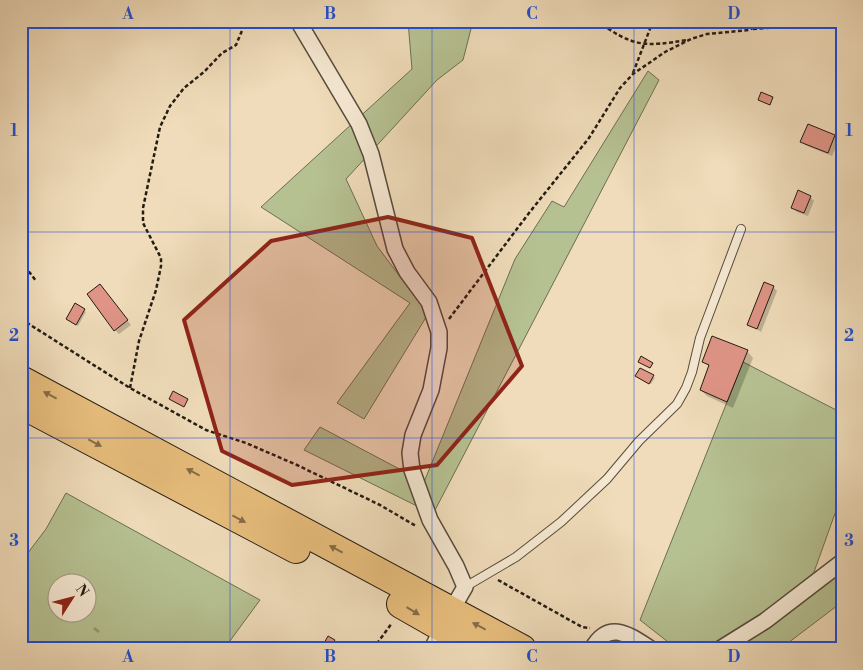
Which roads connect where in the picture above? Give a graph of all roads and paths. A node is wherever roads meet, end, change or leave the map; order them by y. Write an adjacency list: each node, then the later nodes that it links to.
1 (246, 21): 17 (path)
2 (298, 21): 15 (street)
3 (597, 21): 9 (path)
4 (653, 21): 9 (path)
5 (767, 21): 7 (path)
6 (842, 23): 7 (path)
7 (749, 30): 8 (path)
8 (691, 40): 9 (path); 10 (path)
9 (643, 45): 10 (path)
10 (633, 74): 15 (path)
11 (741, 229): 21 (lane)
12 (21, 261): 13 (path)
13 (36, 281)
14 (21, 319): 17 (path)
15 (439, 332): 19 (street)
16 (21, 380): 24 (highway, one-way to 16)
17 (130, 388): 19 (path)
18 (21, 404): 23 (highway, one-way to 23)
19 (442, 541): 22 (street)
20 (842, 562): 31 (street)
21 (488, 573): 22 (lane); 25 (path)
22 (464, 587): 24 (street)
23 (405, 606): 24 (highway, one-way to 24); 26 (path)
24 (442, 629): 27 (highway); 28 (highway, one-way to 24)
25 (611, 631): 29 (street); 30 (street)
26 (373, 649)
27 (480, 649)
28 (522, 649)
29 (592, 649)
30 (651, 649)
31 (720, 649)

